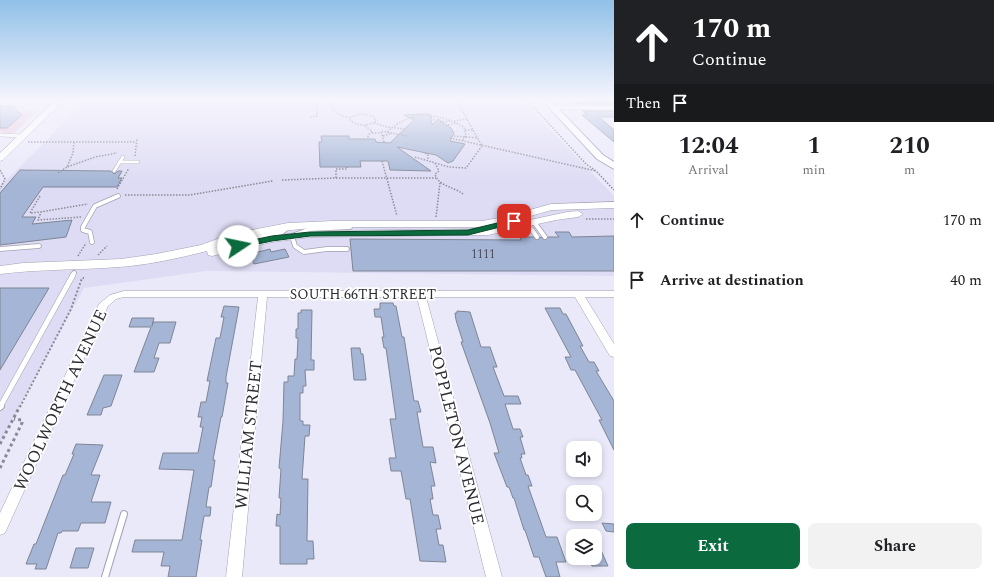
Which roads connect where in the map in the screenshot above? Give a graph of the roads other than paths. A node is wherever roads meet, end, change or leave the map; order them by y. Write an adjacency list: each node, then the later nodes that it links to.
1 (34, 128): 5 (main road)
2 (573, 128): 7 (main road)
3 (0, 135): 5 (lane)
4 (0, 138): 5 (lane)
5 (24, 139): 8 (main road)
6 (122, 155): 9 (lane)
7 (600, 157): 11 (main road); 13 (main road)
8 (0, 158)
9 (119, 162): 10 (lane); 12 (lane)
10 (138, 162)
11 (614, 166)
12 (114, 171)
13 (614, 177)
14 (118, 196): 21 (lane)
15 (614, 205): 17 (main road)
16 (614, 213): 17 (main road)
17 (525, 221): 18 (main road); 18 (main road); 19 (lane); 20 (lane)
18 (290, 231): 24 (lane); 25 (main road); 26 (main road)
19 (537, 237)
20 (545, 237)
21 (92, 242)
22 (38, 246): 23 (lane)
23 (0, 249)
24 (347, 249)
25 (4, 270): 26 (main road)
26 (79, 275): 33 (lane)
27 (263, 294): 28 (street, SOUTH 66TH STREET); 31 (street, SOUTH 66TH STREET); 37 (street, WILLIAM STREET)
28 (421, 294): 29 (street, SOUTH 66TH STREET); 38 (street, POPPLETON AVENUE)
29 (578, 294): 30 (street, SOUTH 66TH STREET); 32 (street)
30 (614, 294)
31 (113, 297): 35 (street, WOOLWORTH AVENUE)
32 (614, 352)
33 (0, 407)
34 (124, 514): 36 (lane)
35 (0, 528)
36 (105, 577)
37 (234, 577)
38 (494, 577)

